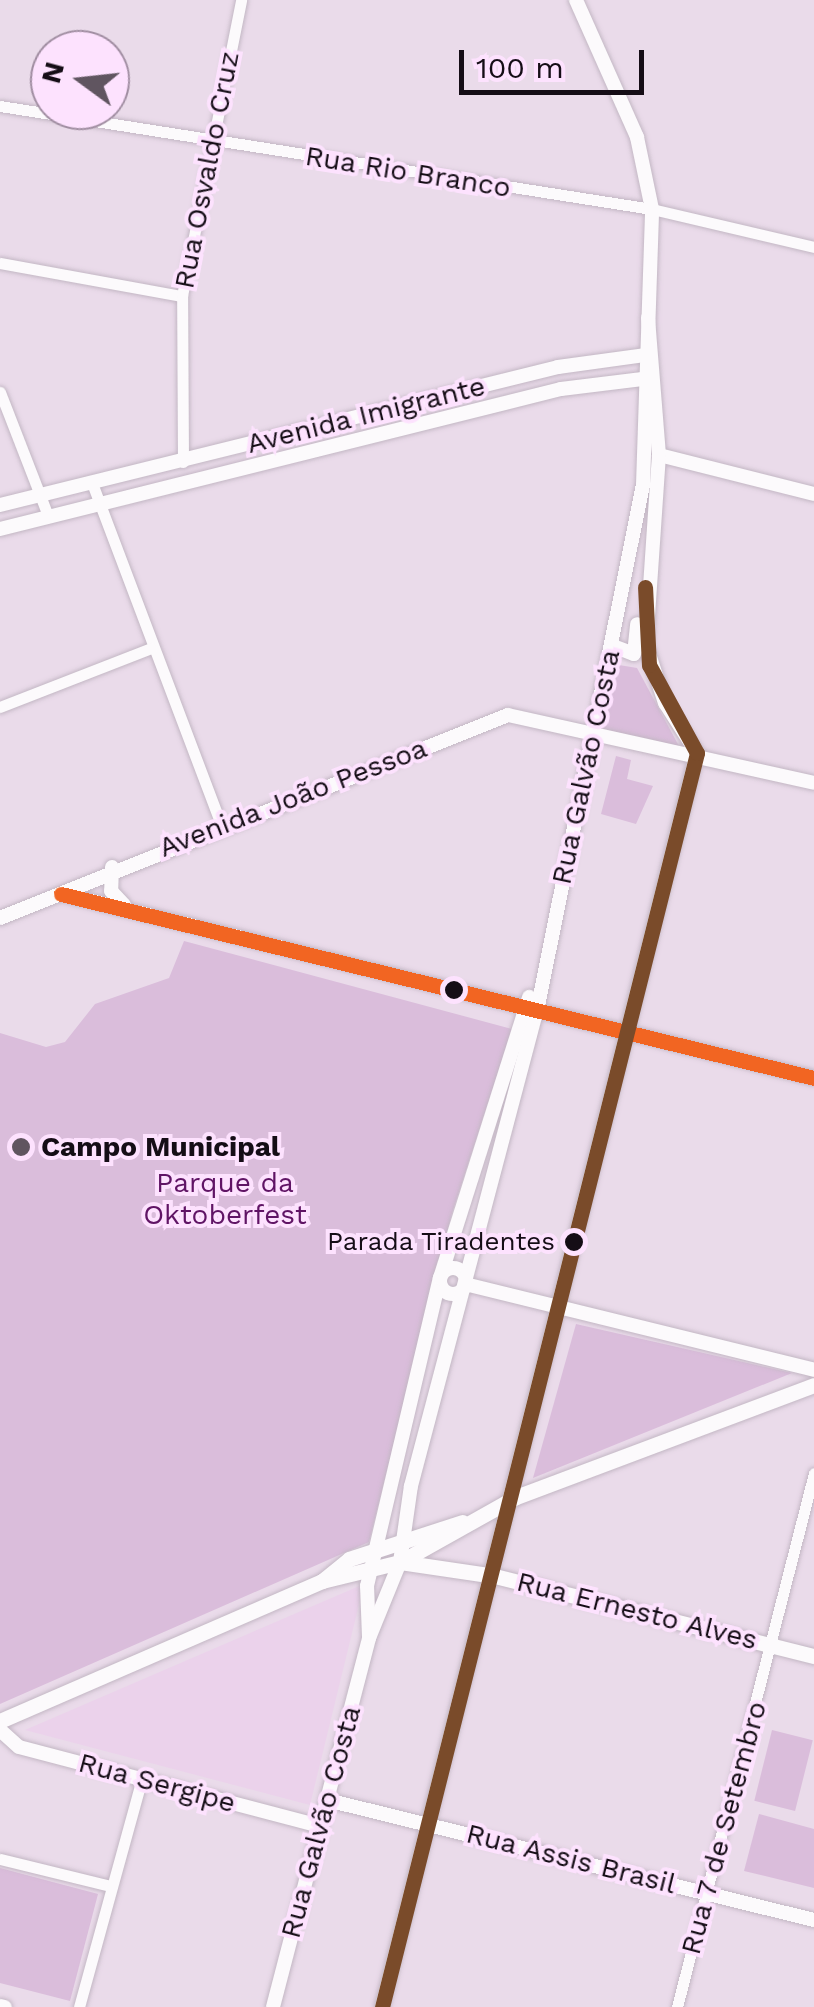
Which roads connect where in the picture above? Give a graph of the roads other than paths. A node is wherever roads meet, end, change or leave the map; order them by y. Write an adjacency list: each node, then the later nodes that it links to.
1 (241, 0): 4 (street, Rua Osvaldo Cruz)
2 (576, 0): 5 (street, Rua Galvão Costa)
3 (0, 106): 4 (street, Rua Rio Branco)
4 (210, 142): 5 (street, Rua Rio Branco); 8 (street, Rua Osvaldo Cruz)
5 (652, 209): 6 (street, Rua Rio Branco); 9 (street, Rua Galvão Costa)
6 (814, 247)
7 (0, 263): 8 (street)
8 (182, 296): 13 (street, Rua Osvaldo Cruz)
9 (648, 357): 10 (street, Rua Galvão Costa); 12 (street, Rua Galvão Costa); 13 (street, Avenida Imigrante)
10 (642, 379): 18 (street, Avenida Imigrante); 23 (street, Rua Galvão Costa)
11 (0, 392): 16 (street)
12 (659, 456): 15 (street); 21 (street, Rua Galvão Costa)
13 (183, 462): 14 (street, Avenida Imigrante)
14 (92, 483): 16 (street, Avenida Imigrante); 18 (street)
15 (814, 494)
16 (39, 495): 17 (street, Avenida Imigrante); 19 (street)
17 (0, 505)
18 (98, 506): 19 (street, Avenida Imigrante); 22 (street)
19 (48, 516): 20 (street, Avenida Imigrante)
20 (0, 529)
21 (646, 549): 23 (street); 24 (street, Rua Galvão Costa)
22 (150, 648): 25 (street); 29 (street)
23 (612, 650): 24 (street); 26 (street, Rua Galvão Costa)
24 (649, 665): 27 (street, Rua Galvão Costa)
25 (0, 707)
26 (593, 730): 27 (street, Avenida João Pessoa); 29 (street, Avenida João Pessoa); 34 (street, Rua Galvão Costa)
27 (698, 753): 28 (street, Avenida João Pessoa); 35 (street)
28 (814, 783)
29 (222, 826): 30 (street, Avenida João Pessoa)
30 (112, 867): 31 (street, Avenida João Pessoa); 32 (street)
31 (61, 894): 32 (street); 33 (street, Avenida João Pessoa)
32 (125, 906): 34 (street)
33 (0, 918)
34 (531, 1004): 35 (street); 37 (street, Rua Galvão Costa); 38 (street, Rua Galvão Costa)
35 (628, 1029): 36 (street); 39 (street)
36 (814, 1078)
37 (440, 1278): 38 (street); 46 (street, Rua Galvão Costa)
38 (466, 1284): 39 (street); 45 (street, Rua Galvão Costa)
39 (556, 1307): 40 (street); 43 (street)
40 (814, 1370)
41 (814, 1385): 43 (main road)
42 (814, 1474): 52 (street, Rua 7 de Setembro)
43 (516, 1497): 44 (main road); 49 (street)
44 (464, 1522): 45 (main road); 47 (main road)
45 (403, 1540): 46 (main road); 47 (street, Rua Galvão Costa)
46 (376, 1548): 48 (street, Rua Galvão Costa); 50 (main road)
47 (400, 1562): 48 (main road); 49 (main road, Rua Ernesto Alves); 51 (street, Rua Galvão Costa)
48 (370, 1572): 50 (main road); 51 (street, Rua Galvão Costa)
49 (495, 1576): 52 (main road, Rua Ernesto Alves); 58 (street)
50 (322, 1580): 54 (main road)
51 (369, 1638): 57 (street, Rua Galvão Costa)
52 (772, 1645): 53 (main road, Rua Ernesto Alves); 62 (street, Rua 7 de Setembro)
53 (814, 1656)
54 (0, 1720)
55 (0, 1730): 56 (street, Rua Sergipe)
56 (142, 1778): 59 (street, Rua Sergipe); 61 (street)
57 (327, 1800): 58 (street, Rua Assis Brasil); 59 (street, Rua Galvão Costa)
58 (428, 1824): 62 (street, Rua Assis Brasil); 66 (street)
59 (320, 1826): 65 (street, Rua Galvão Costa)
60 (0, 1859): 61 (street)
61 (111, 1886): 64 (street)
62 (706, 1893): 63 (street, Rua Assis Brasil); 67 (street, Rua 7 de Setembro)
63 (814, 1920)
64 (79, 2007)
65 (273, 2007)
66 (382, 2007)
67 (677, 2007)

